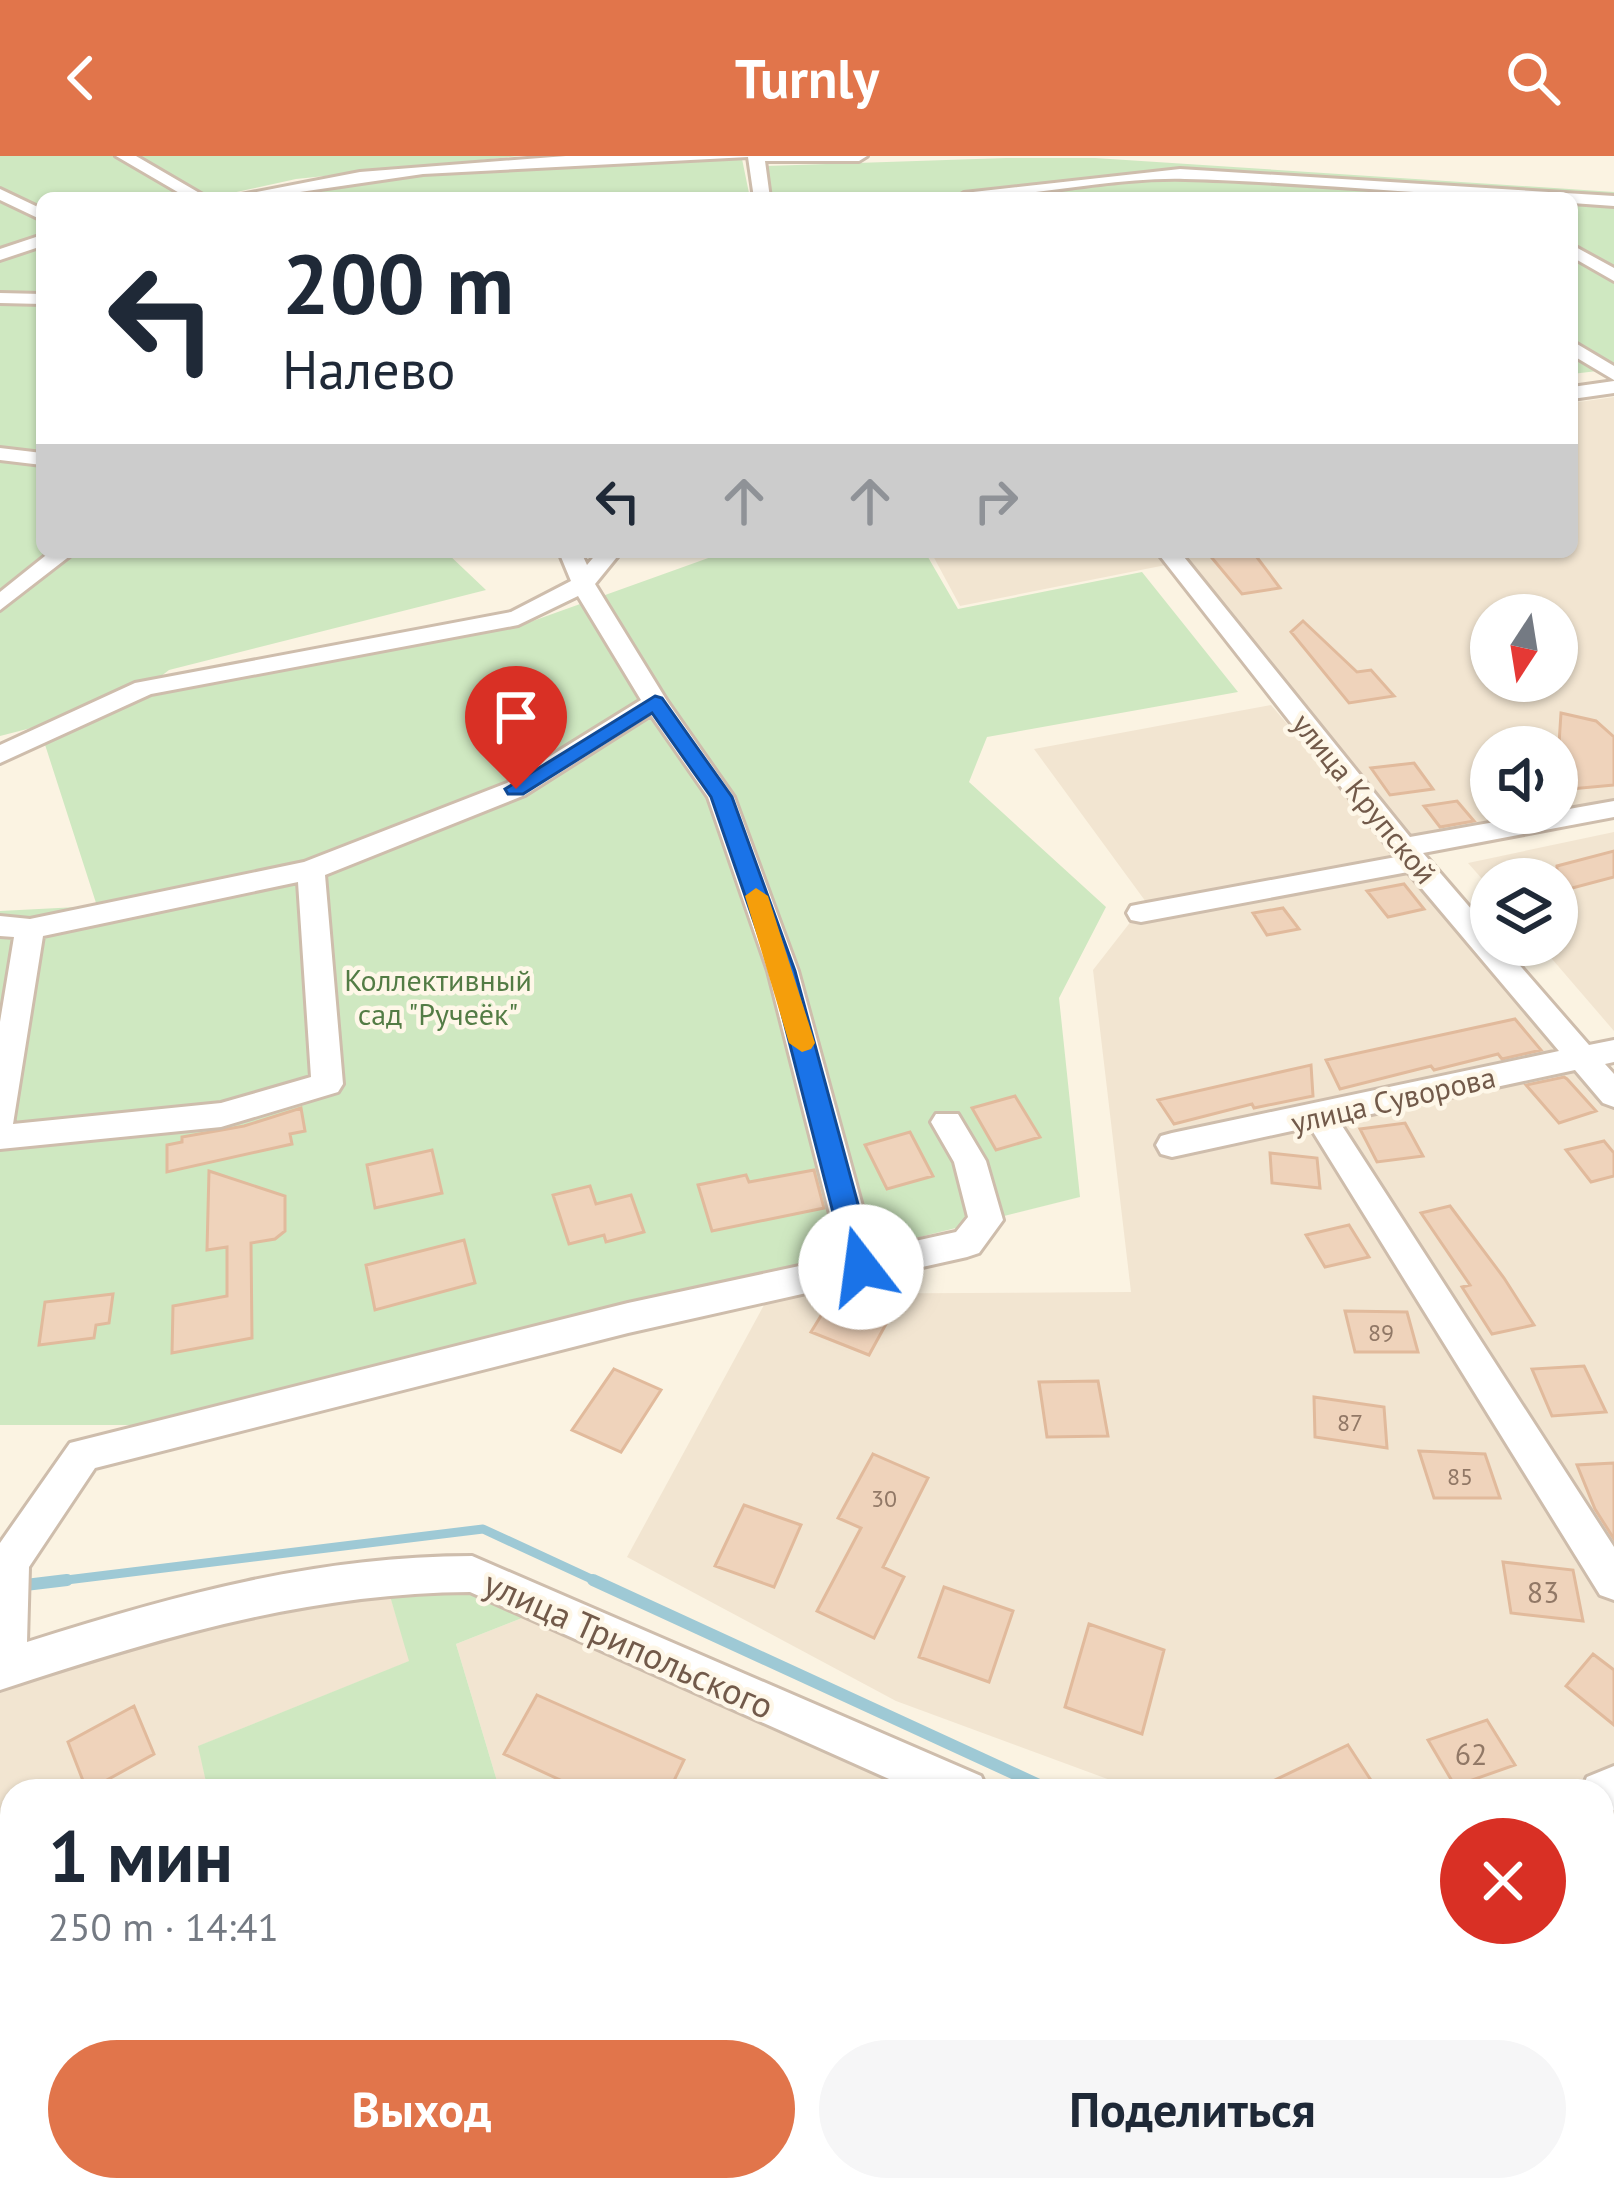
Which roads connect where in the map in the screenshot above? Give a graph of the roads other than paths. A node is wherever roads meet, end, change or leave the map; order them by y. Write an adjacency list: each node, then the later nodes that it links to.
1 (124, 156): 9 (street)
2 (495, 156): 6 (street)
3 (741, 156): 6 (street)
4 (760, 156): 5 (street); 11 (street)
5 (859, 156)
6 (521, 161): 10 (street)
7 (1180, 174): 8 (street); 12 (street); 13 (street)
8 (1323, 185): 14 (street); 15 (street)
9 (189, 192)
10 (261, 192)
11 (761, 192)
12 (1066, 192)
13 (1202, 192)
14 (1333, 192)
15 (1435, 192)
16 (0, 194): 19 (street)
17 (1578, 199): 18 (street)
18 (1614, 201)
19 (36, 212)
20 (36, 242): 22 (street)
21 (1578, 254): 23 (street)
22 (0, 255)
23 (1614, 276)
24 (0, 298): 25 (street)
25 (36, 299)
26 (1578, 351): 27 (street)
27 (1614, 374)
28 (1614, 387): 29 (street)
29 (1578, 392)
30 (0, 454): 31 (street)
31 (36, 458)
32 (56, 558): 37 (street)
33 (572, 558): 36 (street)
34 (605, 558): 36 (street)
35 (1173, 558): 41 (street, улица Крупской)
36 (583, 584): 38 (street); 39 (street)
37 (0, 603)
38 (655, 702): 42 (street); 53 (street)
39 (0, 755)
40 (1614, 809): 41 (street)
41 (1409, 854): 43 (street); 46 (street, улица Крупской)
42 (311, 869): 44 (street); 51 (street)
43 (1141, 913)
44 (15, 927): 49 (street)
45 (1614, 1051): 46 (street, улица Суворова)
46 (1579, 1056): 47 (street, улица Крупской); 48 (street, улица Суворова)
47 (1614, 1095)
48 (1319, 1117): 52 (street, улица Суворова); 55 (street)
49 (0, 1118)
50 (947, 1122): 53 (street)
51 (0, 1137)
52 (1172, 1145)
53 (861, 1267): 54 (street)
54 (5, 1562): 56 (street)
55 (1614, 1582)
56 (3, 1669): 57 (street, улица Трипольского)
57 (939, 1779)

